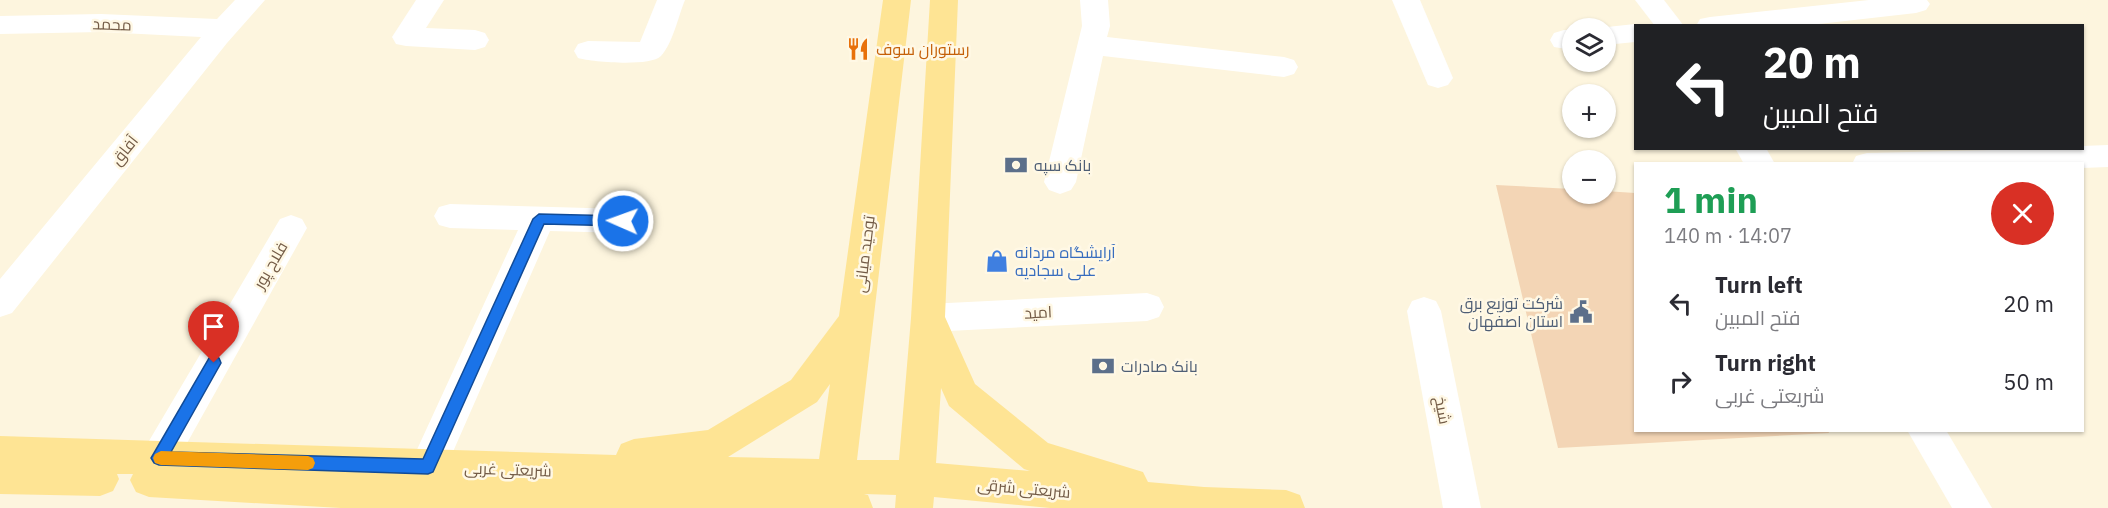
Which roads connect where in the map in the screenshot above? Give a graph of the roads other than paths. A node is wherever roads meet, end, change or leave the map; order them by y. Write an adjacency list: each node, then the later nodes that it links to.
1 (251, 0): 14 (street, آفاق)
2 (430, 0): 17 (street)
3 (671, 0): 19 (street)
4 (897, 0): 34 (main road, توحید میانی)
5 (944, 0): 33 (main road)
6 (1092, 0): 18 (street)
7 (1406, 0): 21 (street)
8 (1650, 0): 11 (street)
9 (1916, 4): 10 (street)
10 (1831, 6): 12 (street)
11 (1668, 24)
12 (1722, 24)
13 (0, 25): 14 (street, محمد)
14 (224, 29): 30 (street, آفاق)
15 (1634, 33): 16 (street)
16 (1616, 35)
17 (475, 40)
18 (1092, 45): 20 (street); 25 (street)
19 (588, 51)
20 (1284, 67)
21 (1438, 78)
22 (2037, 153): 23 (street); 24 (street)
23 (2108, 156)
24 (1898, 162)
25 (1060, 182)
26 (450, 216): 27 (street)
27 (539, 219): 28 (street); 38 (street)
28 (623, 221)
29 (291, 228): 37 (street, فلاح پور)
30 (0, 303)
31 (1147, 307): 33 (street, امید)
32 (1424, 311): 45 (street, شیخ)
33 (928, 318): 41 (main road); 43 (main road)
34 (856, 320): 40 (main road); 42 (main road, توحید میانی)
35 (1926, 432): 46 (street)
36 (0, 453): 37 (main road, شریعتی غربی)
37 (159, 458): 38 (main road, شریعتی غربی)
38 (428, 467): 40 (main road, شریعتی غربی)
39 (0, 477): 40 (main road, شریعتی غربی)
40 (542, 493): 42 (main road, شریعتی غربی)
41 (915, 493): 42 (main road, شریعتی شرقی); 43 (main road, شریعتی شرقی)
42 (839, 500)
43 (1204, 507): 44 (main road, شریعتی شرقی)
44 (1286, 508)
45 (1462, 508)
46 (1973, 508)

